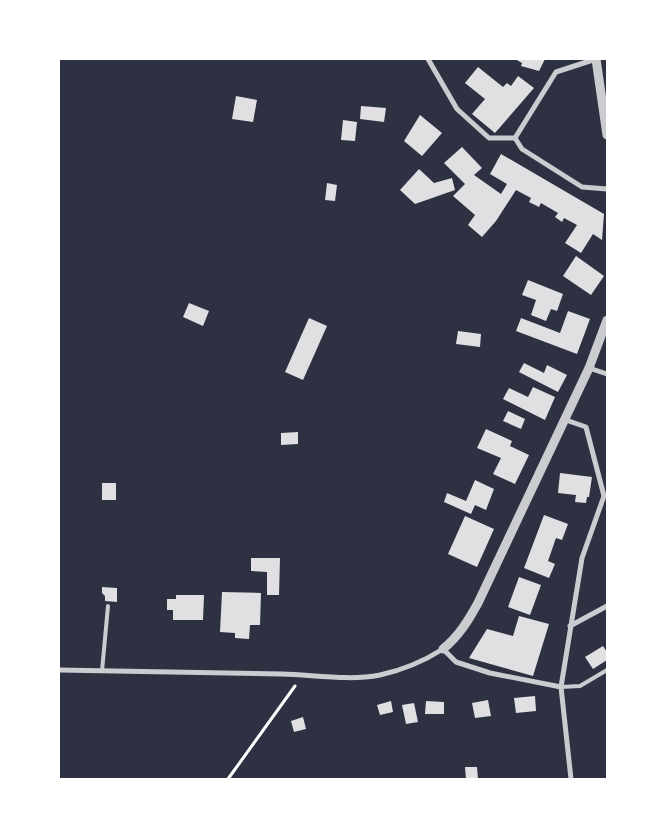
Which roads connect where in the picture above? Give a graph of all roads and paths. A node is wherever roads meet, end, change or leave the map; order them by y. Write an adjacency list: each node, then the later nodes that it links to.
1 (428, 59): 4 (street)
2 (596, 59): 3 (street); 4 (street)
3 (607, 135)
4 (516, 138): 5 (street)
5 (607, 189)
6 (607, 320): 7 (street)
7 (589, 368): 8 (street); 9 (street)
8 (607, 374)
9 (566, 420): 10 (street); 14 (street)
10 (606, 495): 13 (street)
11 (108, 606): 17 (lane)
12 (607, 606): 13 (street)
13 (570, 626): 19 (street)
14 (443, 649): 18 (street); 19 (street)
15 (59, 670): 17 (street)
16 (607, 670): 19 (lane)
17 (102, 671): 18 (street)
18 (303, 674): 20 (path)
19 (561, 687): 21 (street)
20 (228, 779)
21 (571, 779)

